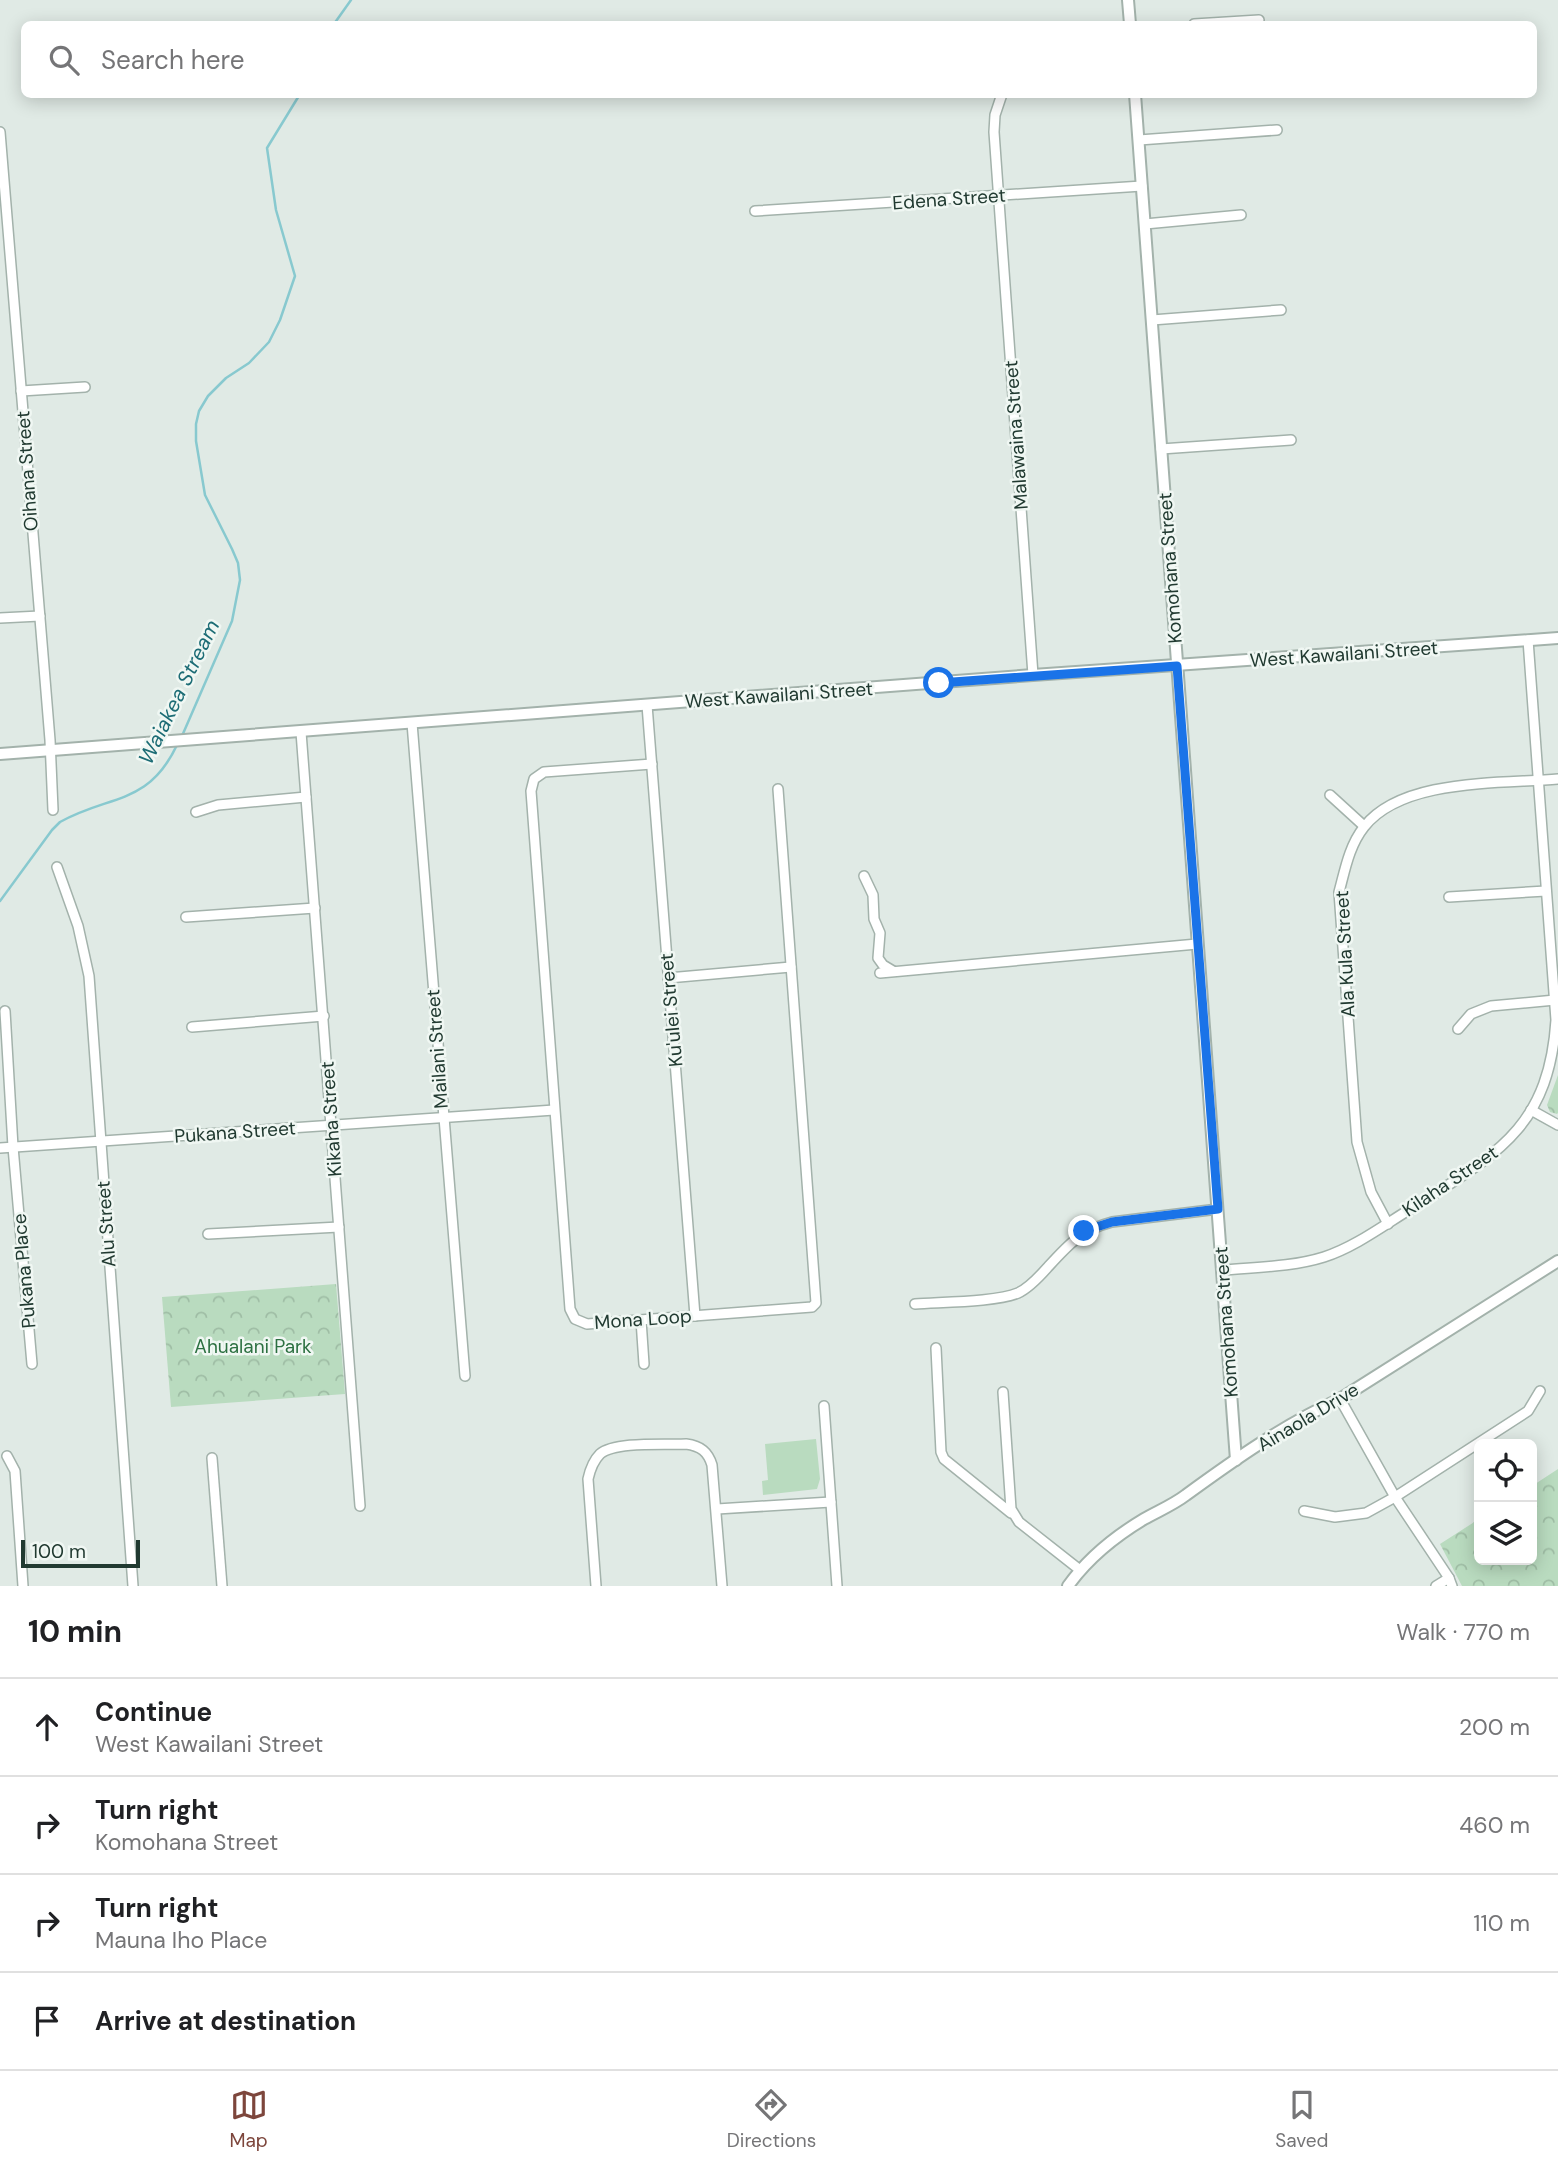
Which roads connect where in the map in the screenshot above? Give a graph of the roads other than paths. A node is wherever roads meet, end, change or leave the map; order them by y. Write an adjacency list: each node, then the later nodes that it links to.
1 (1128, 0): 3 (street)
2 (1259, 20): 4 (street)
3 (1130, 21)
4 (1243, 21)
5 (1001, 98): 12 (street, Malawaina Street)
6 (1135, 98): 9 (street, Komohana Street)
7 (1277, 130): 9 (street)
8 (0, 132): 10 (street, Oihana Street)
9 (1139, 140): 11 (street, Komohana Street)
10 (1, 144): 19 (street, Oihana Street)
11 (1142, 186): 12 (street, Edena Street); 15 (street, Komohana Street)
12 (998, 196): 13 (street, Edena Street); 27 (street, Malawaina Street)
13 (755, 211)
14 (1241, 215): 15 (street)
15 (1145, 223): 17 (street, Komohana Street)
16 (1281, 310): 17 (street)
17 (1152, 320): 21 (street, Komohana Street)
18 (85, 387): 19 (street)
19 (21, 391): 22 (street, Oihana Street)
20 (1291, 440): 21 (street)
21 (1161, 449): 26 (street, Komohana Street)
22 (40, 616): 23 (street); 31 (street, Oihana Street)
23 (0, 618)
24 (1558, 638): 25 (street, West Kawailani Street)
25 (1528, 640): 26 (street, West Kawailani Street); 35 (street, Kilaha Street)
26 (1177, 666): 27 (street, West Kawailani Street); 48 (street, Komohana Street)
27 (1033, 675): 28 (street, West Kawailani Street)
28 (647, 705): 29 (street, West Kawailani Street); 33 (street, Ku'ulei Street)
29 (412, 723): 30 (street, West Kawailani Street); 60 (street, Mailani Street)
30 (301, 732): 31 (street, West Kawailani Street); 38 (street, Kikaha Street)
31 (50, 751): 32 (street, West Kawailani Street); 39 (street, Oihana Street)
32 (0, 754)
33 (652, 764): 52 (street, Ku'ulei Street); 58 (street, Mona Loop)
34 (1558, 779): 35 (street, Ala Kula Street)
35 (1539, 781): 41 (street, Ala Kula Street); 44 (street, Kilaha Street)
36 (778, 789): 49 (street, Mona Loop)
37 (1330, 795): 41 (street)
38 (306, 797): 40 (street); 46 (street, Kikaha Street)
39 (53, 810)
40 (196, 813)
41 (1364, 826): 67 (street, Ala Kula Street)
42 (57, 867): 63 (street, Alu Street)
43 (864, 876): 50 (street)
44 (1546, 891): 45 (street); 53 (street, Kilaha Street)
45 (1449, 897)
46 (315, 908): 47 (street); 55 (street, Kikaha Street)
47 (186, 917)
48 (1197, 944): 50 (street); 66 (street, Komohana Street)
49 (791, 967): 52 (street); 73 (street, Mona Loop)
50 (894, 972): 51 (street)
51 (880, 973)
52 (668, 978): 73 (street, Ku'ulei Street)
53 (1555, 1000): 57 (street); 59 (street, Kilaha Street)
54 (5, 1011): 64 (street, Pukana Place)
55 (324, 1016): 56 (street); 61 (street, Kikaha Street)
56 (192, 1027)
57 (1458, 1029)
58 (554, 1110): 60 (street, Pukana Street); 74 (street, Mona Loop)
59 (1531, 1110): 62 (street); 67 (street, Kilaha Street)
60 (442, 1118): 61 (street, Pukana Street); 78 (street, Mailani Street)
61 (332, 1125): 63 (street, Pukana Street); 68 (street, Kikaha Street)
62 (1558, 1125)
63 (100, 1142): 64 (street, Pukana Street); 95 (street, Alu Street)
64 (13, 1147): 65 (street, Pukana Street); 76 (street, Pukana Place)
65 (0, 1148)
66 (1218, 1209): 71 (street, Komohana Street); 72 (street)
67 (1388, 1224): 71 (street, Kilaha Street)
68 (340, 1227): 69 (street); 88 (street, Kikaha Street)
69 (208, 1234)
70 (1558, 1261): 81 (street, Ainaola Drive)
71 (1224, 1270): 85 (street, Komohana Street)
72 (915, 1304)
73 (695, 1316): 74 (street, Mona Loop)
74 (640, 1320): 77 (street)
75 (936, 1348): 91 (street)
76 (32, 1364)
77 (644, 1364)
78 (465, 1376)
79 (1540, 1391): 86 (street)
80 (1003, 1392): 91 (street)
81 (1340, 1399): 85 (street, Ainaola Drive); 86 (street)
82 (824, 1406): 87 (street)
83 (7, 1456): 94 (street)
84 (212, 1458): 96 (street)
85 (1236, 1460): 92 (street, Ainaola Drive)
86 (1395, 1497): 90 (street); 93 (street)
87 (831, 1502): 89 (street); 99 (street)
88 (360, 1506)
89 (717, 1509): 97 (street); 98 (street)
90 (1304, 1511)
91 (1015, 1516): 92 (street)
92 (1080, 1570): 100 (street, Ainaola Drive)
93 (1451, 1582): 101 (street)
94 (23, 1586)
95 (133, 1586)
96 (222, 1586)
97 (596, 1586)
98 (722, 1586)
99 (837, 1586)
100 (1068, 1586)
101 (1436, 1586)

